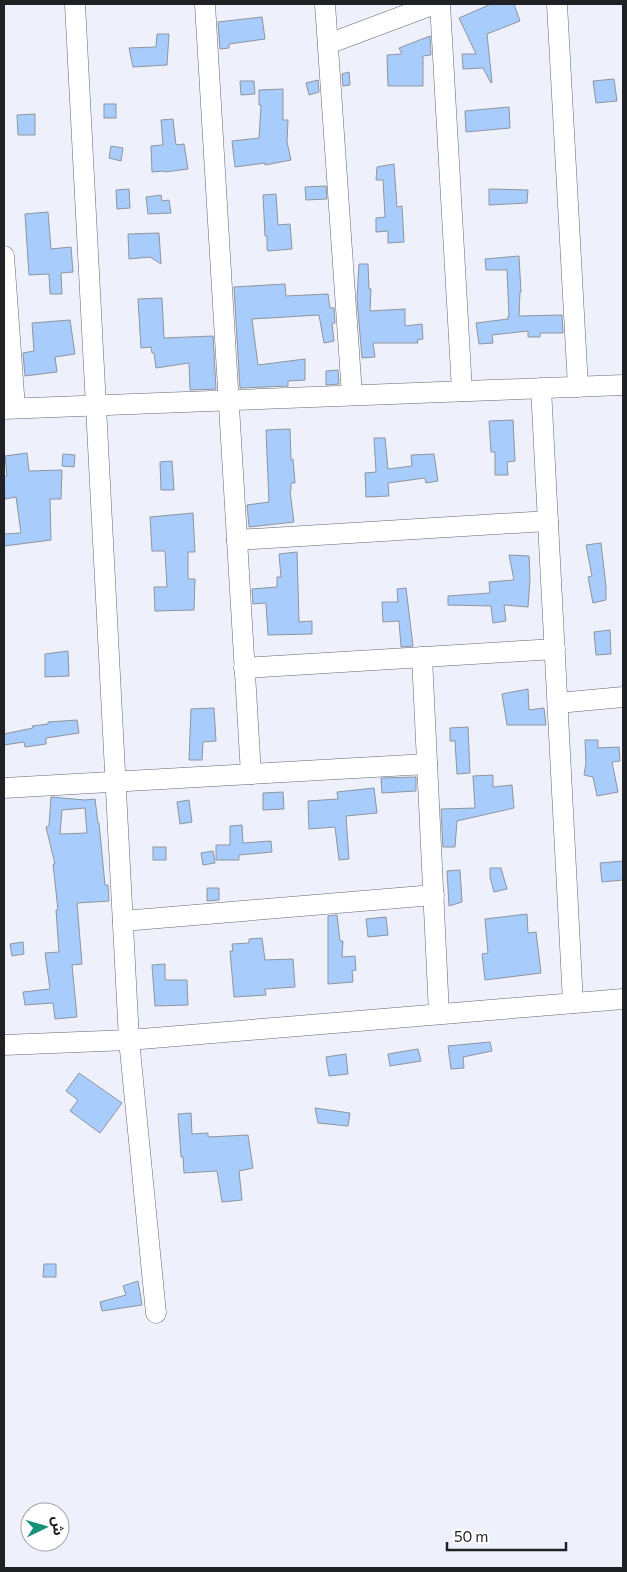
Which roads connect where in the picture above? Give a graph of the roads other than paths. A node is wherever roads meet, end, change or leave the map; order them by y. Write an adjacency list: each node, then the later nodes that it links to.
1 (75, 4): 15 (street)
2 (205, 4): 14 (street)
3 (325, 4): 7 (street)
4 (435, 4): 7 (street)
5 (440, 4): 12 (street)
6 (557, 4): 10 (street)
7 (328, 44): 13 (street)
8 (4, 256): 16 (street)
9 (623, 385): 10 (street)
10 (578, 387): 11 (street)
11 (541, 388): 12 (street); 17 (street)
12 (462, 391): 13 (street)
13 (352, 395): 14 (street)
14 (228, 400): 15 (street); 18 (street)
15 (96, 405): 16 (street); 26 (street)
16 (9, 408)
17 (548, 521): 18 (street); 19 (street)
18 (237, 540): 21 (street)
19 (555, 650): 20 (street); 23 (street)
20 (422, 658): 21 (street); 24 (street)
21 (244, 668): 25 (street)
22 (623, 697): 23 (street)
23 (558, 703): 31 (street)
24 (427, 764): 25 (street); 28 (street)
25 (251, 774): 26 (street)
26 (116, 782): 27 (street); 29 (street)
27 (4, 788)
28 (434, 896): 29 (street); 32 (street)
29 (123, 921): 33 (street)
30 (623, 999): 31 (street)
31 (573, 1003): 32 (street)
32 (440, 1014): 33 (street)
33 (130, 1040): 34 (street); 35 (street)
34 (4, 1045)
35 (156, 1313)

